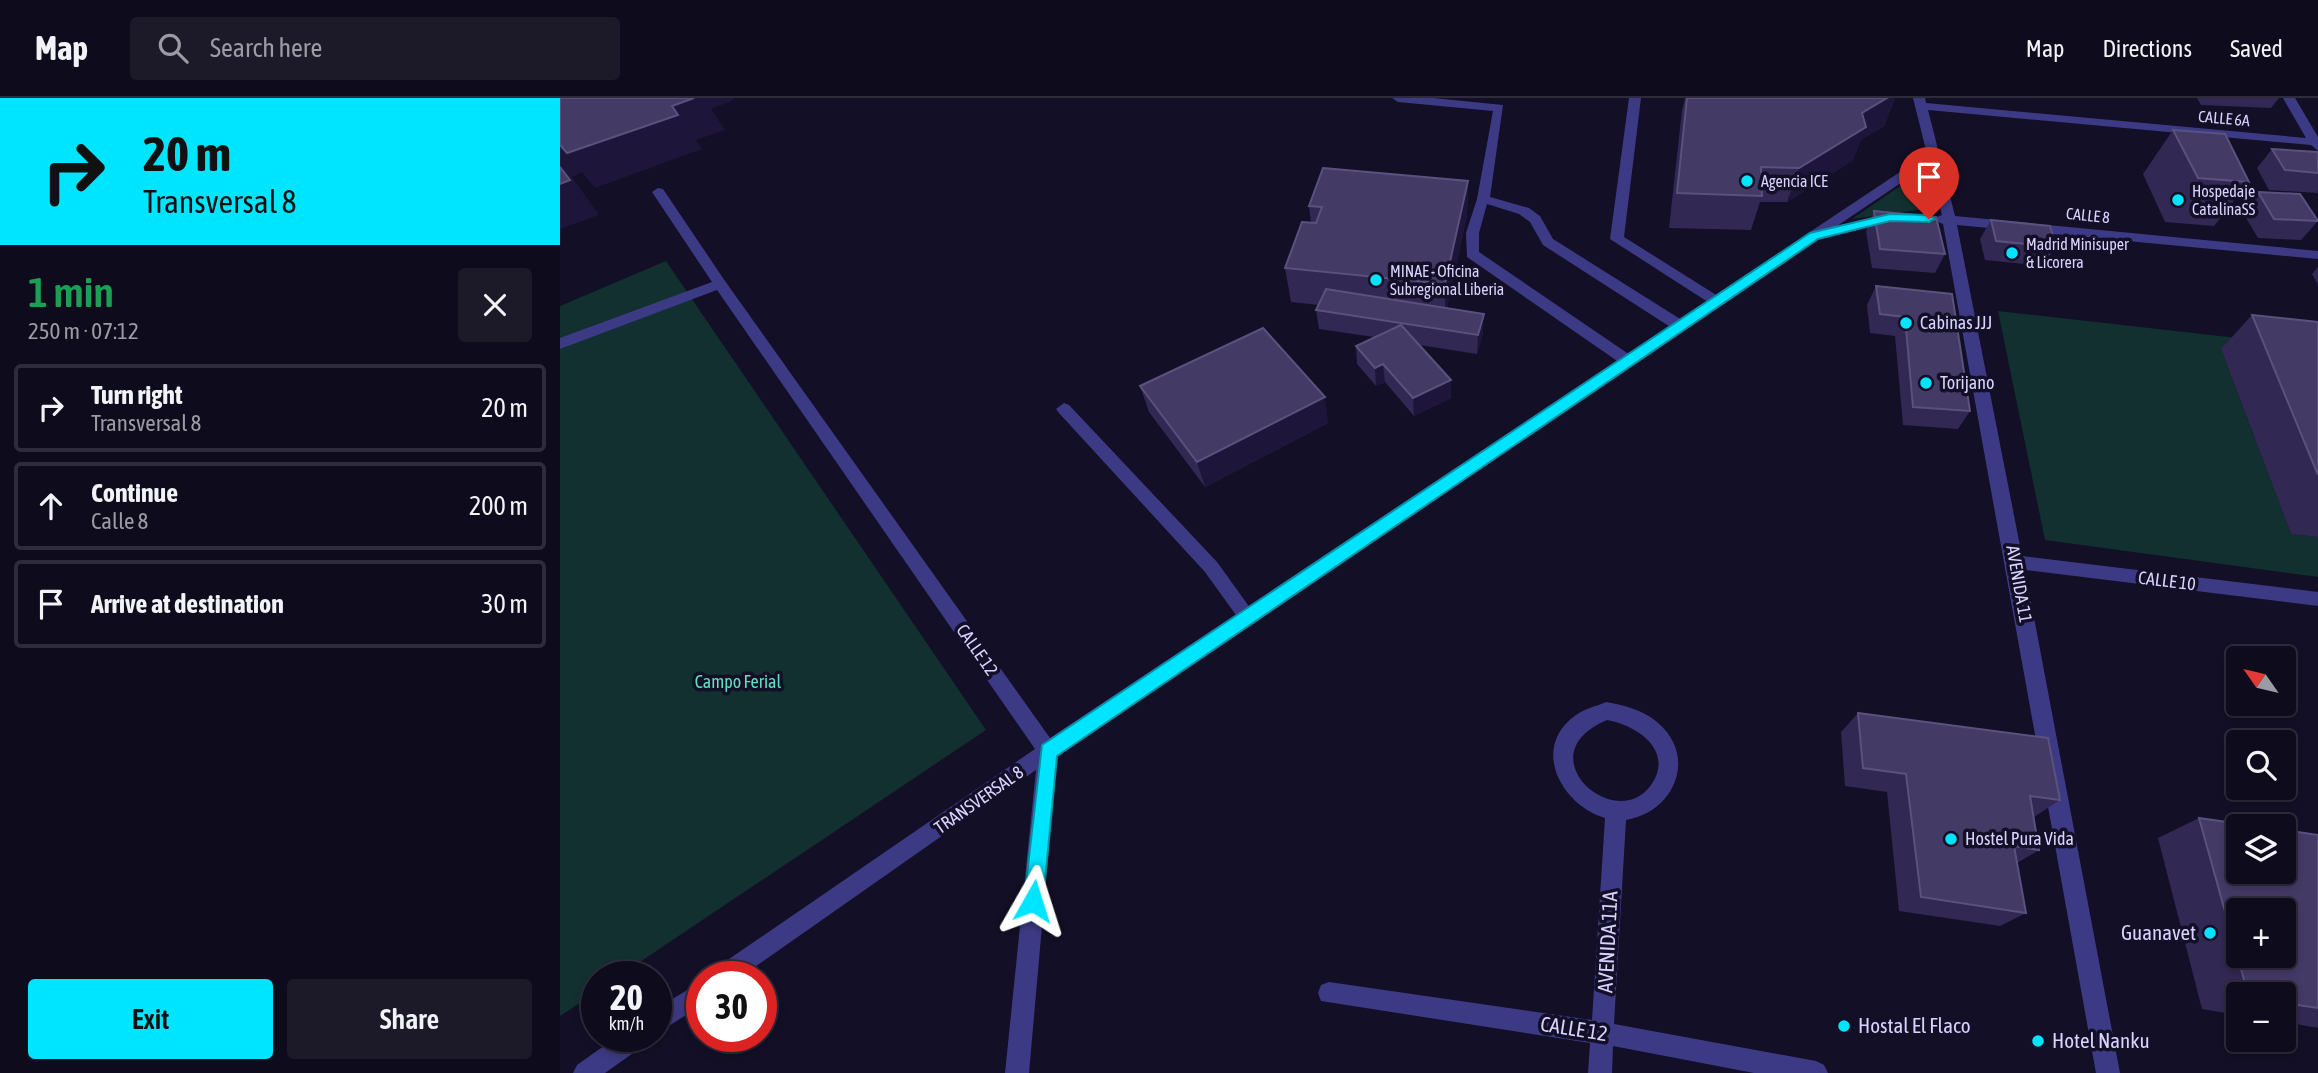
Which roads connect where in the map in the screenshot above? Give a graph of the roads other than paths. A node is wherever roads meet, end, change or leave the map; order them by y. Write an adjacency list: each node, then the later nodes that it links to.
1 (1398, 98): 8 (street)
2 (1632, 98): 15 (street)
3 (2289, 98): 5 (street)
4 (1920, 102): 5 (street, CALLE 6A); 6 (street, AVENIDA 11)
5 (2315, 140)
6 (1932, 156): 11 (street, AVENIDA 11); 12 (street, TRANSVERSAL 8)
7 (658, 192): 14 (street, CALLE 12)
8 (1483, 199): 16 (street); 18 (street)
9 (1902, 218): 12 (street)
10 (1925, 219): 11 (street, CALLE 8)
11 (1949, 219): 13 (street, CALLE 8); 20 (street, AVENIDA 11)
12 (1814, 236): 15 (street, TRANSVERSAL 8)
13 (2318, 256)
14 (720, 284): 17 (street); 23 (street, CALLE 12)
15 (1716, 302): 16 (street, TRANSVERSAL 8)
16 (1680, 326): 18 (street, TRANSVERSAL 8)
17 (560, 344)
18 (1628, 361): 22 (street, TRANSVERSAL 8)
19 (1064, 409): 22 (street)
20 (2015, 562): 21 (street, CALLE 10); 33 (street, AVENIDA 11)
21 (2318, 599)
22 (1247, 617): 23 (street, TRANSVERSAL 8)
23 (1048, 751): 25 (street, TRANSVERSAL 8); 30 (street)
24 (1616, 810): 24 (street); 27 (street, AVENIDA 11A)
25 (746, 961)
26 (1329, 993): 27 (street, CALLE 12)
27 (1603, 1033): 31 (street, AVENIDA 11A); 32 (street, CALLE 12)
28 (615, 1052): 29 (street)
29 (585, 1073)
30 (1017, 1073)
31 (1600, 1073)
32 (1816, 1073)
33 (2108, 1073)

